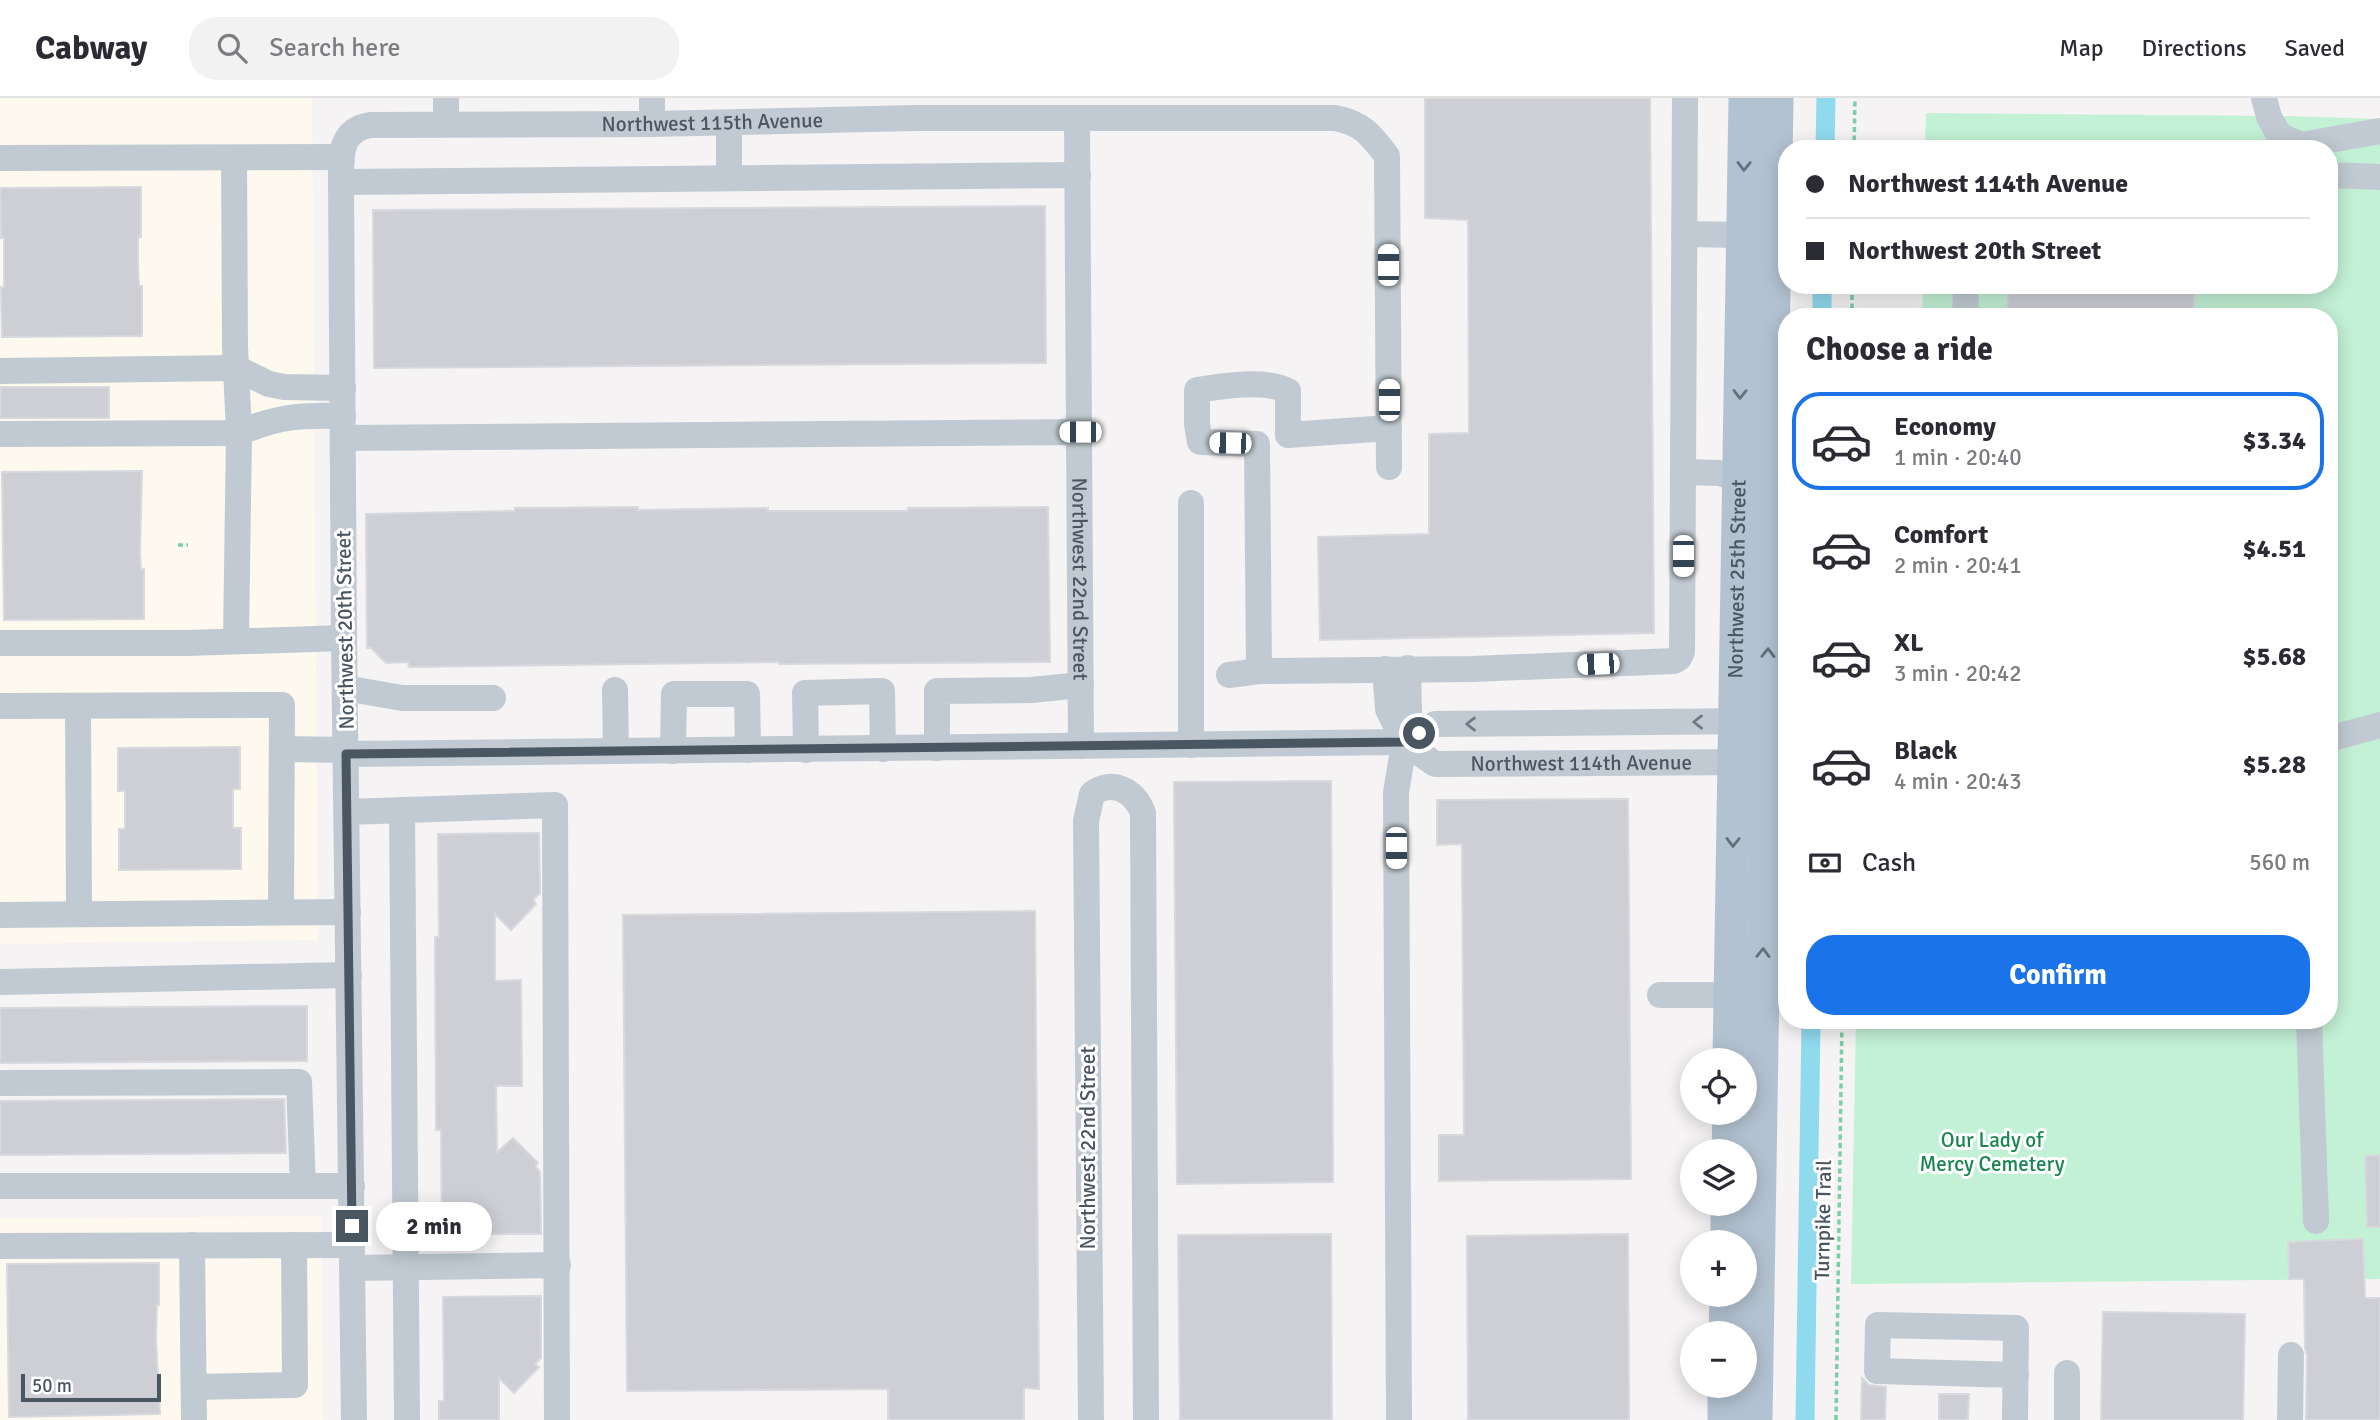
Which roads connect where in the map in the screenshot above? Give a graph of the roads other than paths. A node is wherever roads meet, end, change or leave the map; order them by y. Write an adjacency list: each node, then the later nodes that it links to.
1 (446, 98): 10 (street)
2 (1685, 98): 21 (street)
3 (1745, 98): 22 (main road, Northwest 25th Street, one-way to 22)
4 (1777, 98): 36 (main road, Northwest 25th Street)
5 (2264, 98): 12 (street)
6 (915, 108): 8 (street, Northwest 115th Avenue); 9 (street, Northwest 115th Avenue)
7 (652, 111): 9 (street, Northwest 115th Avenue); 10 (street, Northwest 115th Avenue)
8 (1077, 119): 17 (street, Northwest 22nd Street); 27 (street, Northwest 115th Avenue)
9 (729, 123): 20 (street)
10 (446, 124): 16 (street, Northwest 115th Avenue)
11 (2380, 131): 13 (street)
12 (2290, 140)
13 (2329, 140)
14 (0, 158): 15 (street)
15 (234, 158): 16 (street); 23 (street)
16 (343, 158): 20 (street); 25 (street, Northwest 20th Street)
17 (1078, 175): 20 (street); 28 (street, Northwest 22nd Street)
18 (2338, 175): 19 (street)
19 (2380, 177)
20 (729, 178)
21 (1684, 234): 22 (street); 34 (street)
22 (1742, 236): 35 (main road, Northwest 25th Street, one-way to 35)
23 (236, 368): 24 (street); 25 (street); 29 (street)
24 (0, 371)
25 (343, 388): 26 (street, Northwest 20th Street)
26 (343, 427): 28 (street); 29 (street); 38 (street, Northwest 20th Street)
27 (1389, 428): 31 (street); 33 (street, Northwest 115th Avenue)
28 (1080, 432): 44 (street, Northwest 22nd Street)
29 (239, 433): 30 (street); 39 (street)
30 (0, 434)
31 (1288, 435): 32 (street); 32 (street)
32 (1257, 444): 42 (street)
33 (1389, 467)
34 (1683, 472): 35 (street); 41 (street)
35 (1738, 478): 36 (street); 50 (main road, Northwest 25th Street)
36 (1770, 487): 50 (main road, Northwest 25th Street, one-way to 36)
37 (1191, 503): 54 (street)
38 (344, 638): 39 (street); 45 (street, Northwest 20th Street)
39 (236, 640): 40 (street)
40 (0, 643)
41 (1397, 669): 42 (street); 53 (street)
42 (1259, 671): 43 (street)
43 (1229, 675)
44 (1081, 685): 55 (street, Northwest 22nd Street); 56 (street)
45 (345, 688): 47 (street); 63 (street, Northwest 20th Street)
46 (615, 690): 61 (street)
47 (493, 698)
48 (0, 706): 49 (street)
49 (78, 706): 58 (street); 70 (street)
50 (1751, 721): 53 (street, Northwest 114th Avenue, one-way to 53); 64 (main road, Northwest 25th Street)
51 (2380, 725): 52 (street)
52 (2338, 737)
53 (1404, 742): 54 (street, Northwest 114th Avenue); 64 (street, Northwest 114th Avenue); 100 (street)
54 (1191, 745): 55 (street, Northwest 114th Avenue)
55 (1081, 746): 56 (street, Northwest 114th Avenue)
56 (937, 747): 57 (street, Northwest 114th Avenue)
57 (883, 749): 60 (street, Northwest 114th Avenue); 60 (street)
58 (282, 750): 63 (street, Northwest 114th Avenue); 68 (street)
59 (748, 750): 60 (street, Northwest 114th Avenue); 62 (street, Northwest 114th Avenue); 62 (street)
60 (806, 750)
61 (616, 751): 62 (street, Northwest 114th Avenue); 63 (street, Northwest 114th Avenue)
62 (673, 751)
63 (346, 752): 67 (street, Northwest 20th Street)
64 (1750, 762): 65 (main road, Northwest 25th Street)
65 (1762, 803): 75 (main road, Northwest 25th Street)
66 (402, 810): 67 (street); 87 (street); 88 (street)
67 (347, 812): 69 (street, Northwest 20th Street)
68 (281, 912): 69 (street); 70 (street)
69 (348, 912): 72 (street, Northwest 20th Street)
70 (79, 914): 71 (street)
71 (0, 915)
72 (349, 975): 73 (street); 81 (street, Northwest 20th Street)
73 (0, 982)
74 (1660, 995): 75 (street)
75 (1747, 995): 77 (main road, Northwest 25th Street); 102 (main road, Northwest 25th Street)
76 (2308, 1029): 82 (street)
77 (1733, 1048)
78 (0, 1083): 80 (street)
79 (0, 1186): 80 (street)
80 (303, 1186): 81 (street)
81 (352, 1186): 86 (street, Northwest 20th Street)
82 (2316, 1221)
83 (192, 1245): 84 (street); 85 (street); 92 (street)
84 (294, 1245): 86 (street); 92 (street)
85 (0, 1246)
86 (353, 1257): 88 (street); 95 (street, Northwest 20th Street)
87 (558, 1265): 88 (street); 97 (street)
88 (406, 1267): 96 (street)
89 (2291, 1355): 105 (street)
90 (2067, 1373): 104 (street)
91 (2016, 1375): 91 (street); 103 (street)
92 (194, 1387): 94 (street)
93 (1724, 1398): 101 (main road)
94 (194, 1420)
95 (354, 1420)
96 (407, 1420)
97 (557, 1420)
98 (1091, 1420): 99 (street, Northwest 22nd Street)
99 (1146, 1420)
100 (1399, 1420)
101 (1724, 1420)
102 (1756, 1420)
103 (2015, 1420)
104 (2067, 1420)
105 (2290, 1420)

